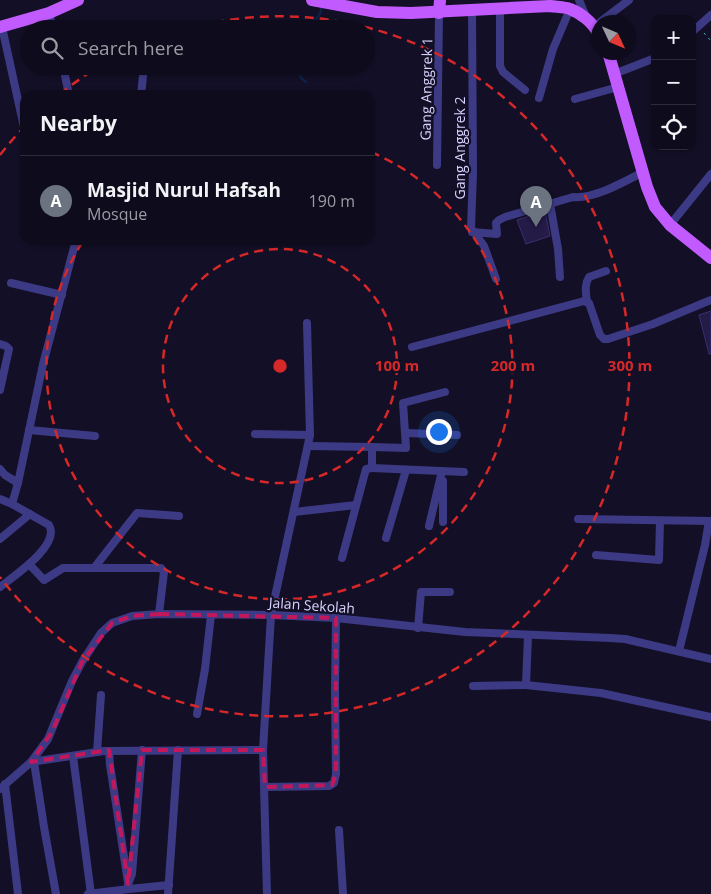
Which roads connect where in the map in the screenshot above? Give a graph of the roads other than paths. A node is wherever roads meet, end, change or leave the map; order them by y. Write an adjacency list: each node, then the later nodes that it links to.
1 (78, 0): 8 (main road)
2 (629, 0): 9 (street)
3 (320, 1): 5 (main road)
4 (574, 5): 6 (main road); 13 (main road); 26 (street)
5 (440, 6): 7 (main road); 29 (street, Gang Anggrek 1)
6 (500, 8): 7 (main road); 25 (street)
7 (472, 10): 34 (street, Gang Anggrek 2)
8 (49, 13): 11 (main road); 12 (street)
9 (609, 15)
10 (711, 15): 16 (street)
11 (25, 20)
12 (51, 20)
13 (591, 20)
14 (20, 21): 15 (main road)
15 (1, 27): 28 (street)
16 (696, 29)
17 (610, 60): 19 (main road)
18 (651, 60): 19 (street)
19 (614, 74): 22 (main road)
20 (65, 75): 23 (street)
21 (143, 75): 24 (street)
22 (618, 87): 27 (street); 30 (main road)
23 (68, 90)
24 (142, 90)
25 (525, 90)
26 (539, 98)
27 (575, 99)
28 (20, 110)
29 (437, 165)
30 (643, 172): 32 (street); 33 (main road)
31 (711, 174): 33 (street)
32 (550, 204): 34 (street); 38 (street)
33 (670, 225): 36 (main road)
34 (472, 232): 39 (street)
35 (75, 245): 41 (street)
36 (711, 256)
37 (606, 271): 43 (street)
38 (560, 277)
39 (496, 279)
40 (11, 282): 41 (street)
41 (62, 295): 49 (street)
42 (711, 300): 43 (street)
43 (587, 302): 46 (street)
44 (307, 323): 52 (street)
45 (0, 344): 47 (street)
46 (412, 347)
47 (0, 390)
48 (445, 392): 50 (street)
49 (29, 430): 54 (street); 62 (street)
50 (406, 433): 53 (street); 56 (street)
51 (254, 434): 52 (street)
52 (310, 434): 55 (street)
53 (457, 434)
54 (95, 436)
55 (309, 446): 56 (street); 66 (street)
56 (372, 447): 57 (street)
57 (372, 468): 59 (street); 65 (street)
58 (0, 469): 62 (street)
59 (406, 470): 60 (street); 74 (street)
60 (442, 471): 61 (street); 72 (street); 73 (street)
61 (464, 472)
62 (18, 483): 64 (street)
63 (0, 499): 64 (street)
64 (12, 504): 67 (street)
65 (356, 505): 66 (street); 77 (street)
66 (294, 512): 83 (street)
67 (30, 514): 75 (street); 78 (street)
68 (178, 516): 79 (street)
69 (578, 518): 70 (street)
70 (660, 521): 71 (street); 76 (street)
71 (710, 521): 88 (street)
72 (443, 522)
73 (428, 526)
74 (386, 538)
75 (0, 539)
76 (596, 555)
77 (342, 558)
78 (29, 564): 79 (street); 80 (street)
79 (94, 568): 82 (street)
80 (0, 587)
81 (450, 592): 86 (street)
82 (159, 614): 84 (street, Jalan Sekolah); 101 (street, Jalan Sekolah)
83 (271, 614): 84 (street, Jalan Sekolah); 85 (street, Jalan Sekolah); 97 (street)
84 (210, 615): 93 (street)
85 (336, 618): 86 (street, Jalan Sekolah); 103 (street)
86 (418, 628): 87 (street, Jalan Sekolah)
87 (528, 636): 88 (street, Jalan Sekolah); 90 (street)
88 (679, 651): 89 (street, Jalan Sekolah)
89 (711, 659)
90 (526, 685): 91 (street); 94 (street)
91 (473, 686)
92 (101, 695): 99 (street)
93 (197, 714)
94 (711, 717)
95 (142, 750): 96 (street); 98 (street); 106 (street)
96 (178, 750): 97 (street); 105 (street)
97 (263, 750): 103 (street)
98 (109, 751): 99 (street); 106 (street)
99 (97, 752): 100 (street)
100 (73, 756): 101 (street); 109 (street)
101 (33, 762): 102 (street, Jalan Sekolah); 108 (street)
102 (2, 786): 107 (street)
103 (265, 787): 111 (street)
104 (339, 830): 112 (street)
105 (169, 885): 106 (street); 110 (street)
106 (128, 887): 109 (street)
107 (18, 894)
108 (56, 894)
109 (89, 894)
110 (168, 894)
111 (267, 894)
112 (343, 894)

